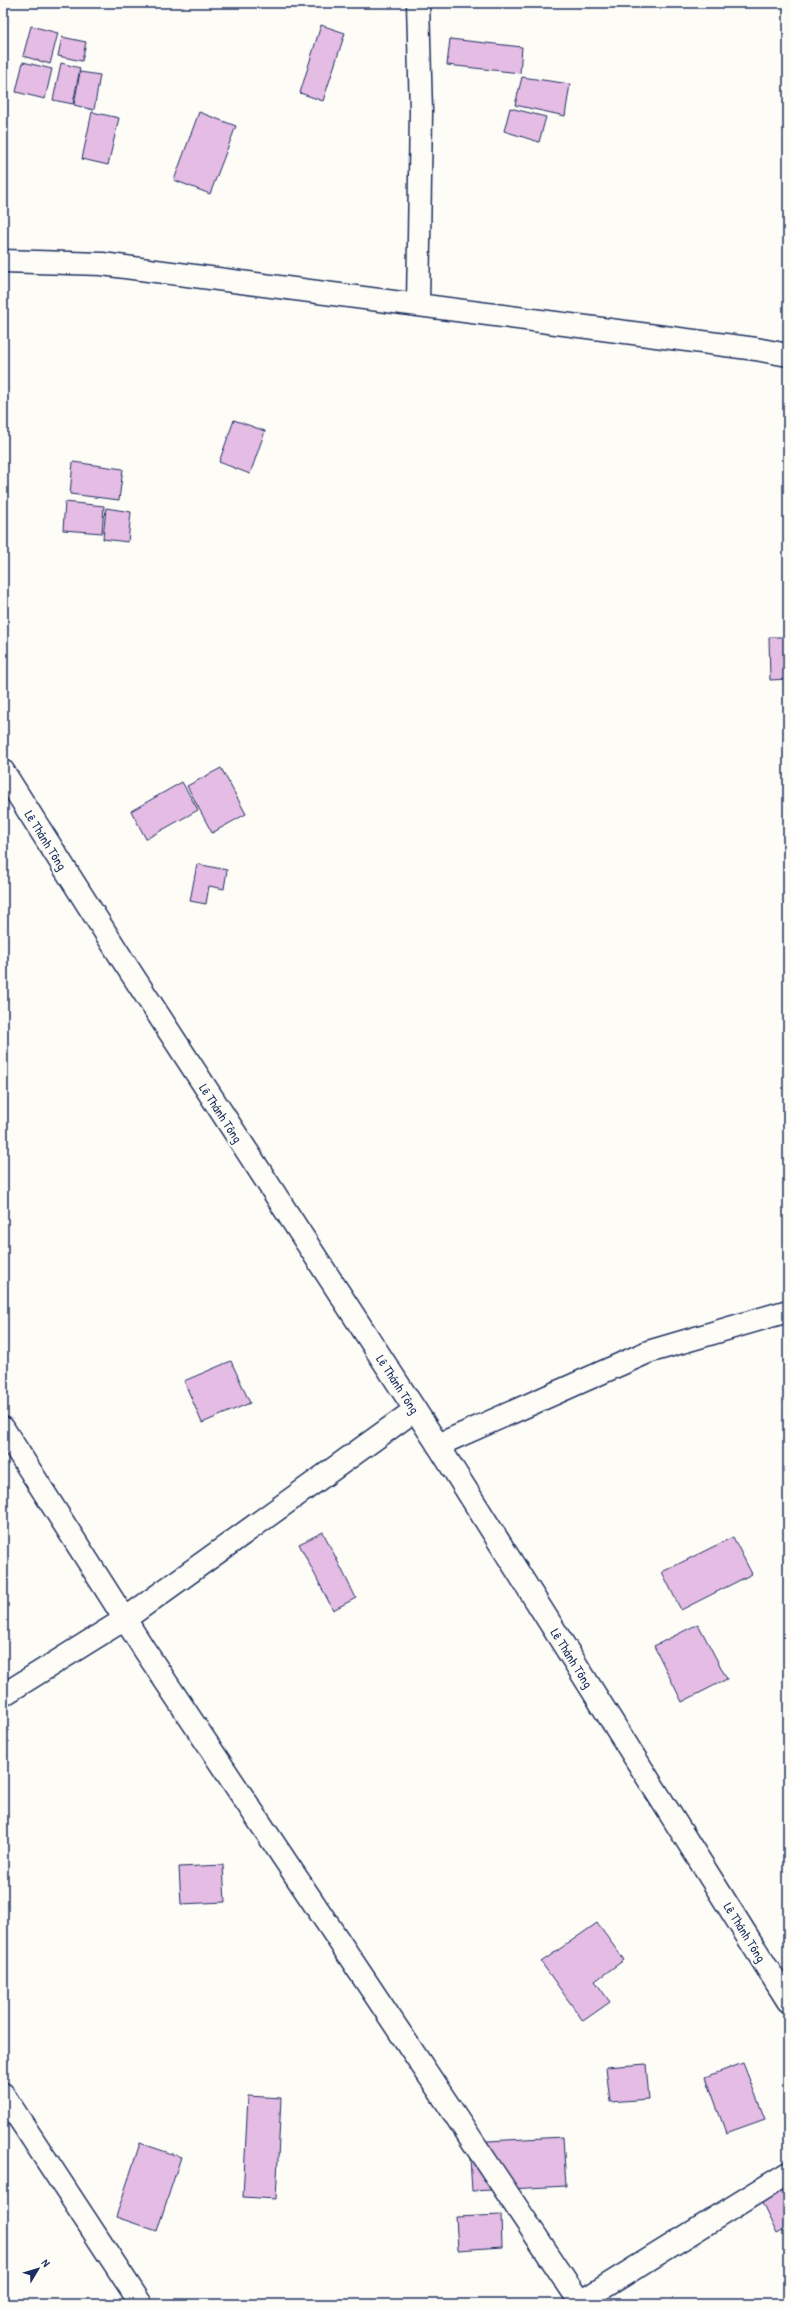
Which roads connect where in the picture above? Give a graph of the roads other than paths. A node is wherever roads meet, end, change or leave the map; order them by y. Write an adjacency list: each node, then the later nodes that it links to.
1 (418, 3): 3 (street)
2 (3, 261): 3 (street)
3 (418, 305): 4 (street)
4 (788, 355)
5 (3, 772): 7 (street, Lê Thánh Tông)
6 (788, 1311): 9 (street)
7 (415, 1410): 9 (street, Lê Thánh Tông); 10 (street)
8 (3, 1428): 10 (street)
9 (438, 1445): 12 (street, Lê Thánh Tông)
10 (125, 1619): 11 (street); 15 (street)
11 (3, 1695)
12 (788, 2001)
13 (3, 2094): 16 (street)
14 (788, 2173): 15 (street)
15 (578, 2303)
16 (141, 2304)

